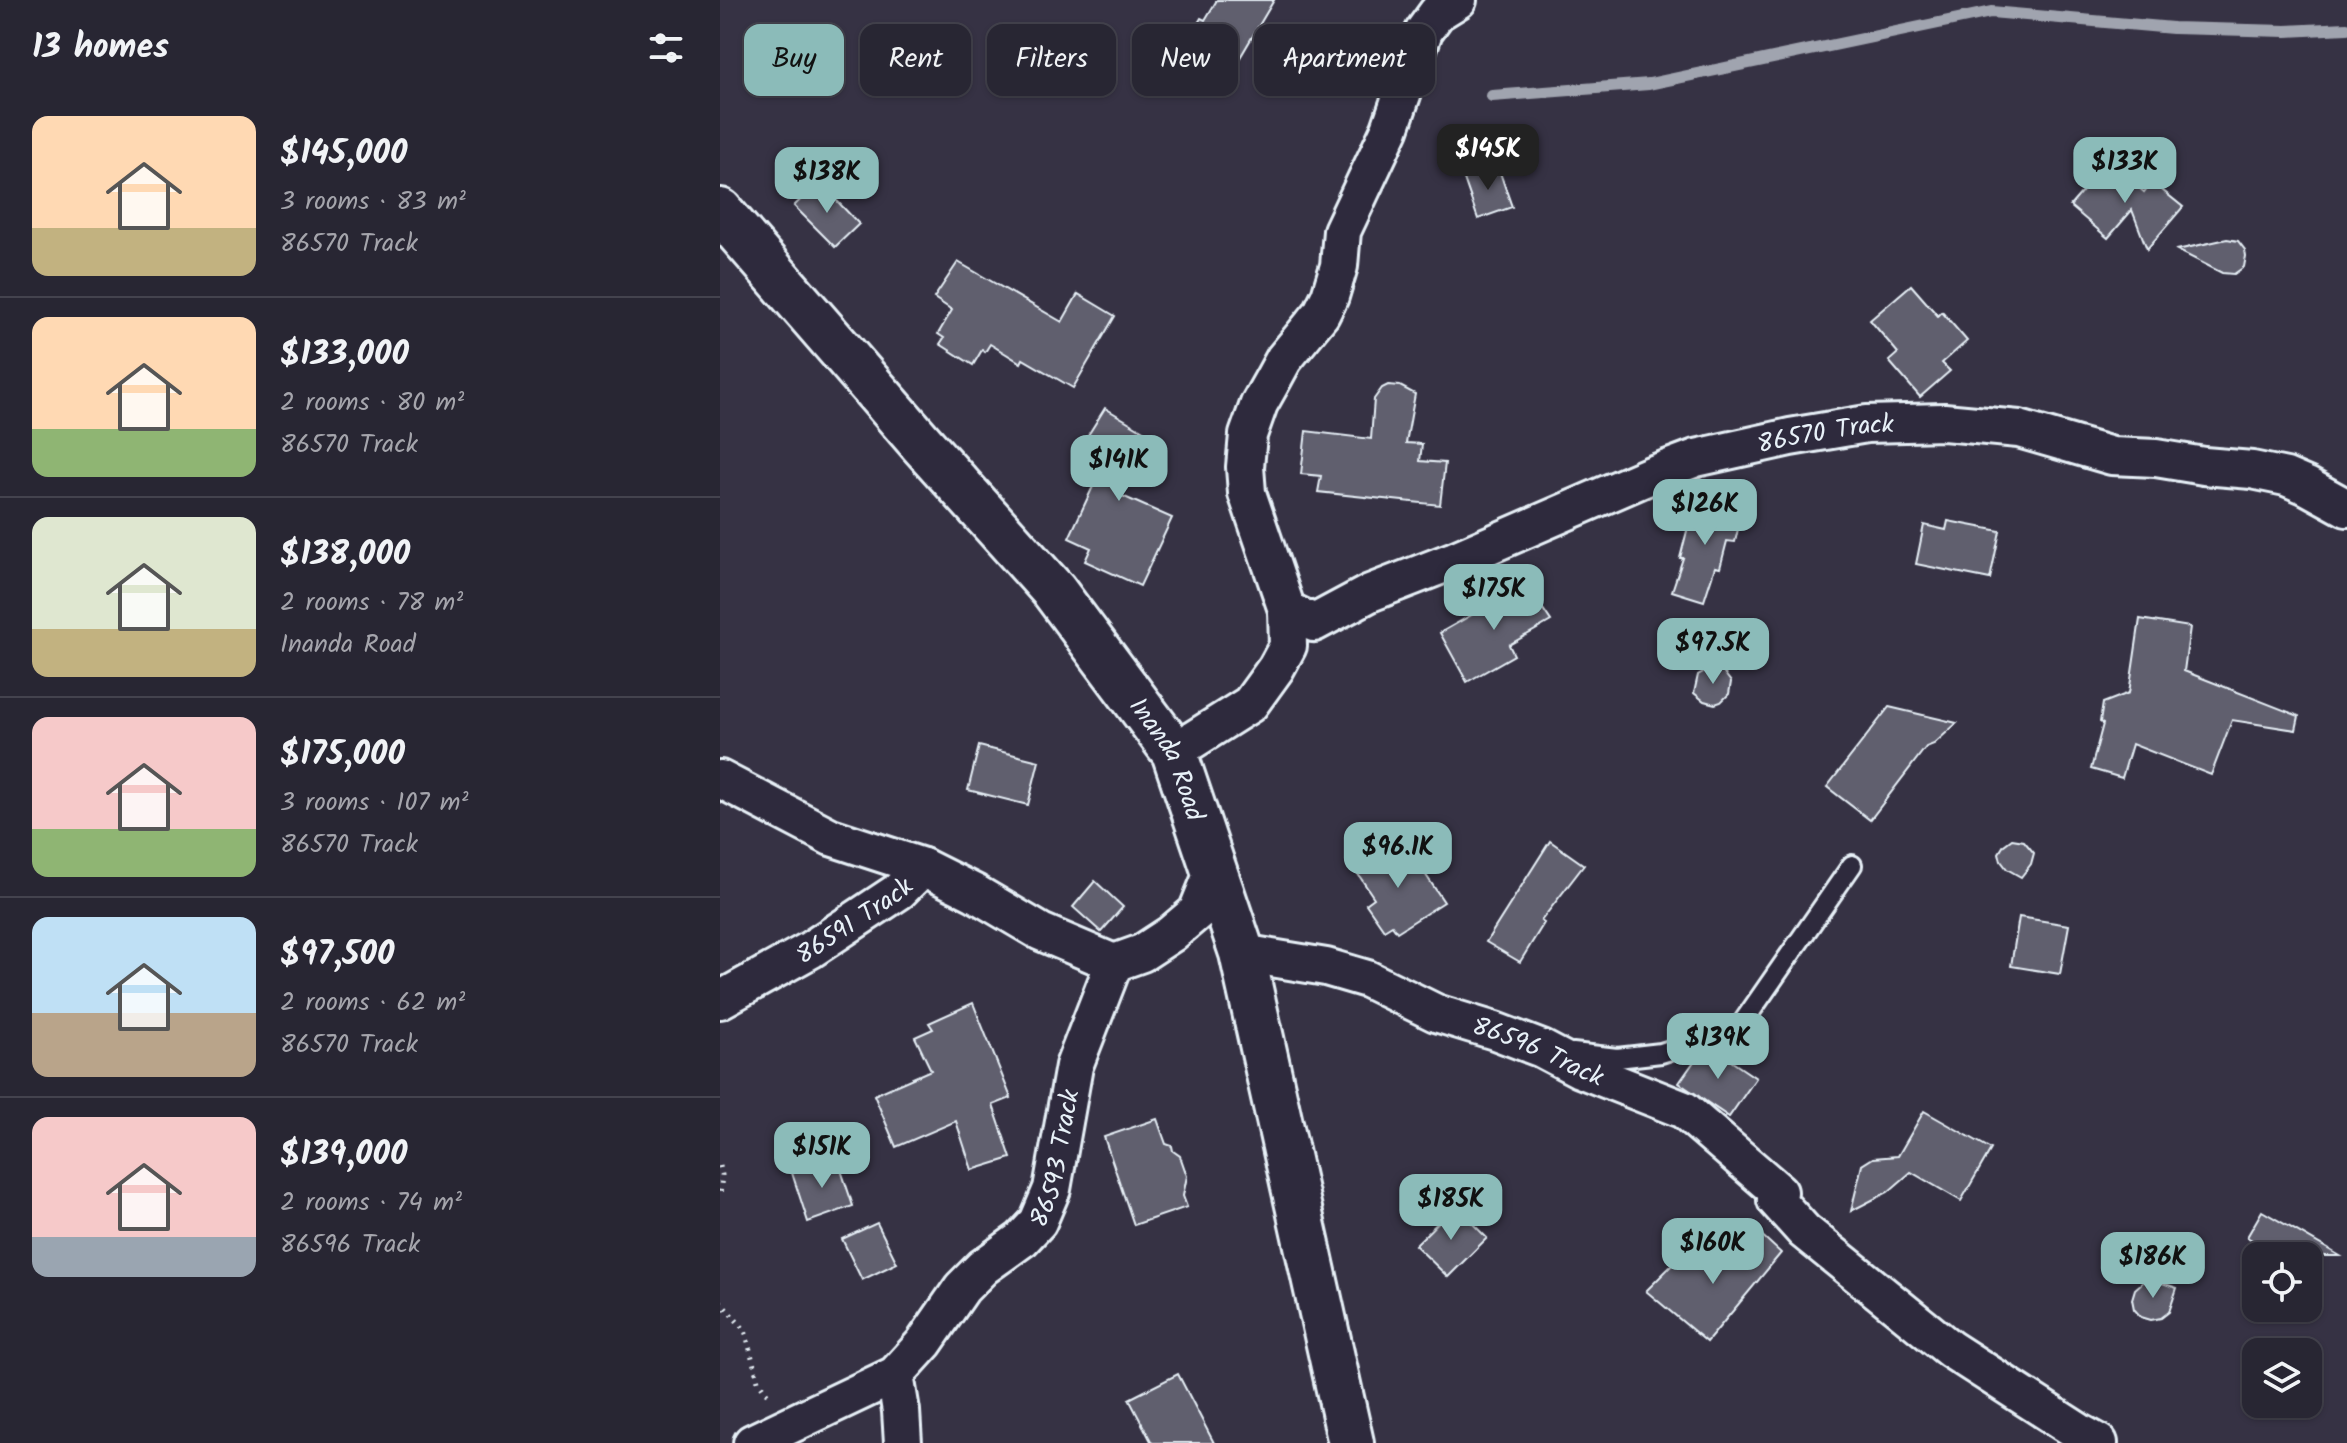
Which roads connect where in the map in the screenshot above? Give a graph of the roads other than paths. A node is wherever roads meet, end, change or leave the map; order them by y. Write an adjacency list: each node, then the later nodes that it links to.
1 (1458, 0): 4 (street)
2 (720, 211): 5 (street, Inanda Road)
3 (2347, 508): 4 (street, 86570 Track)
4 (1287, 610): 5 (street)
5 (1174, 752): 9 (street, Inanda Road)
6 (720, 779): 8 (street)
7 (1852, 865): 13 (lane)
8 (923, 867): 11 (street, 86591 Track); 12 (street, 86591 Track)
9 (1214, 870): 10 (street, Inanda Road); 11 (street)
10 (1242, 953): 13 (street, 86596 Track); 17 (street, Inanda Road)
11 (1114, 963): 14 (street, 86593 Track)
12 (720, 1000)
13 (1542, 1049): 18 (street, 86596 Track)
14 (895, 1375): 15 (street); 16 (street)
15 (752, 1443)
16 (903, 1443)
17 (1351, 1443)
18 (2099, 1443)

